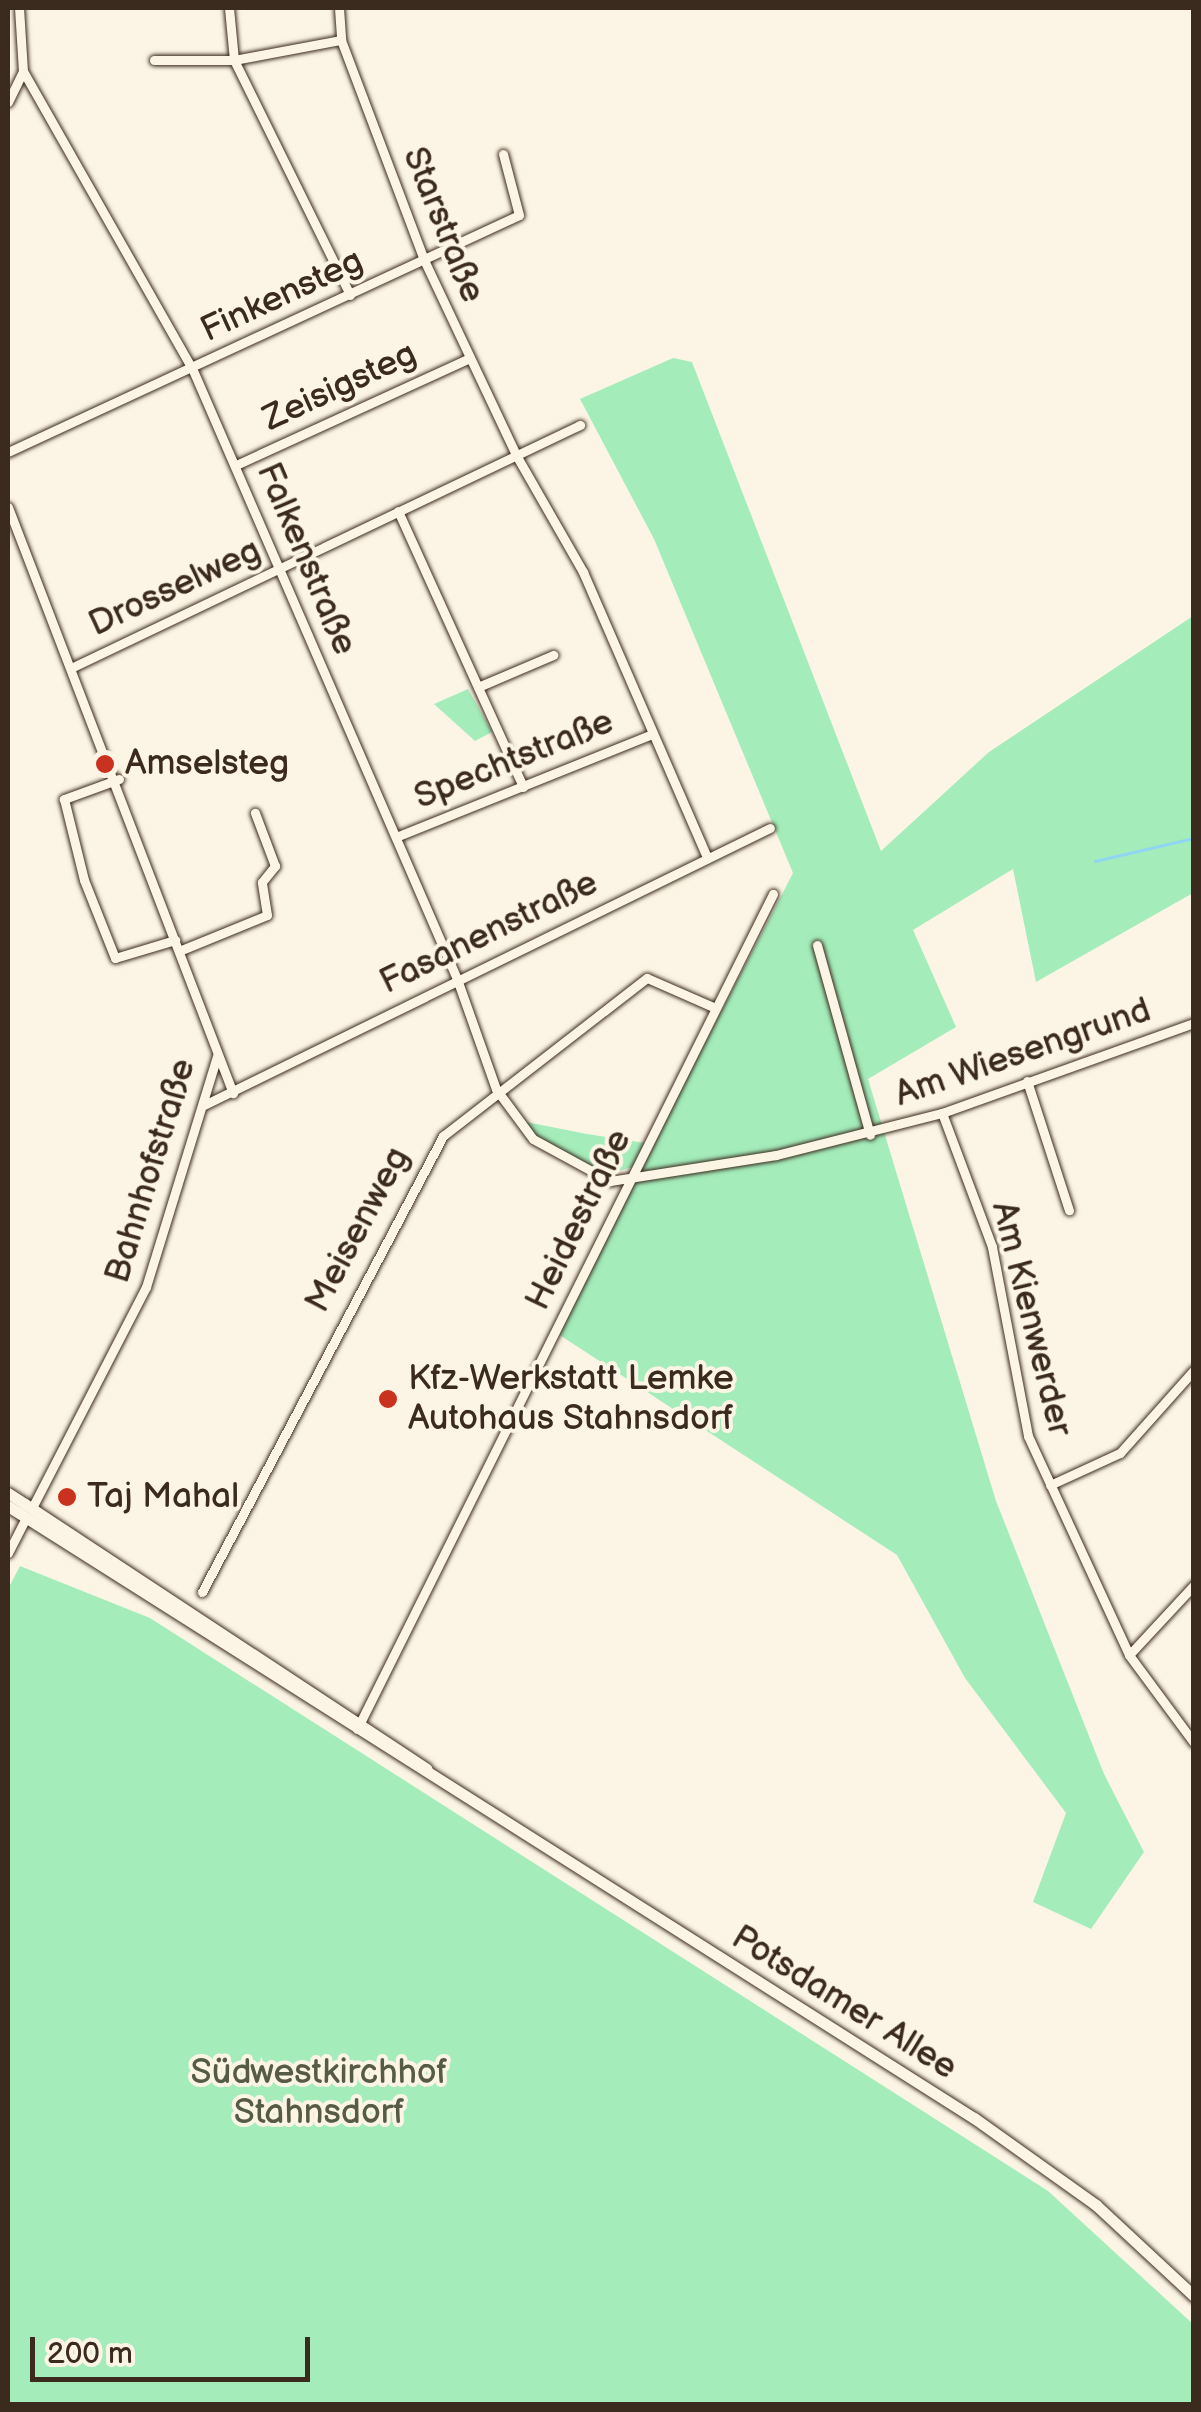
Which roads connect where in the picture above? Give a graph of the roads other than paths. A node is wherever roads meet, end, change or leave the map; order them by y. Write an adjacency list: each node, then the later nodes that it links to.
1 (19, 8): 7 (street)
2 (229, 8): 6 (street)
3 (340, 8): 4 (street, Starstraße)
4 (341, 40): 6 (street); 10 (street, Starstraße)
5 (154, 60): 6 (street)
6 (234, 60): 11 (street)
7 (22, 71): 8 (street); 13 (street, Falkenstraße)
8 (8, 102)
9 (504, 154): 10 (street, Finkensteg)
10 (424, 260): 11 (street, Finkensteg); 12 (street, Starstraße)
11 (350, 295): 13 (street, Finkensteg)
12 (468, 359): 16 (street, Starstraße); 17 (street, Zeisigsteg)
13 (192, 368): 15 (street, Finkensteg); 17 (street, Falkenstraße)
14 (580, 425): 16 (street)
15 (8, 452)
16 (516, 455): 19 (street, Drosselweg); 24 (street, Starstraße)
17 (236, 465): 20 (street, Falkenstraße)
18 (8, 507): 22 (street, Bahnhofstraße)
19 (398, 511): 20 (street, Drosselweg); 23 (street)
20 (281, 568): 22 (street, Drosselweg); 29 (street, Falkenstraße)
21 (553, 655): 23 (street)
22 (74, 667): 25 (street, Bahnhofstraße)
23 (478, 687): 26 (street)
24 (652, 734): 26 (street, Spechtstraße); 30 (street, Starstraße)
25 (118, 779): 32 (street, Bahnhofstraße); 32 (street)
26 (523, 787): 29 (street, Spechtstraße)
27 (255, 813): 32 (street)
28 (770, 828): 30 (street, Fasanenstraße)
29 (396, 837): 34 (street, Falkenstraße)
30 (707, 857): 34 (street, Fasanenstraße)
31 (773, 894): 35 (street, Heidestraße)
32 (177, 945): 37 (street, Bahnhofstraße)
33 (817, 945): 43 (street)
34 (457, 979): 39 (street, Falkenstraße); 40 (street, Fasanenstraße)
35 (712, 1008): 39 (street, Meisenweg); 44 (street, Heidestraße)
36 (1194, 1023): 38 (street, Am Wiesengrund)
37 (218, 1053): 40 (street); 41 (street, Bahnhofstraße)
38 (1027, 1081): 42 (street, Am Wiesengrund); 45 (street)
39 (496, 1089): 44 (street, Falkenstraße); 52 (street, Meisenweg)
40 (233, 1093): 41 (street, Fasanenstraße)
41 (204, 1105): 49 (street, Bahnhofstraße)
42 (942, 1112): 43 (street, Am Wiesengrund); 47 (street, Am Kienwerder)
43 (870, 1134): 44 (street, Am Wiesengrund)
44 (630, 1178): 54 (street, Heidestraße)
45 (1070, 1210)
46 (1194, 1370): 47 (street)
47 (1050, 1485): 53 (street, Am Kienwerder)
48 (8, 1493): 49 (street, Potsdamer Allee)
49 (26, 1512): 50 (street, Bahnhofstraße); 54 (street, Potsdamer Allee)
50 (8, 1553)
51 (1194, 1585): 53 (street)
52 (202, 1592)
53 (1130, 1655): 55 (street, Am Kienwerder)
54 (359, 1726): 56 (street, Potsdamer Allee)
55 (1194, 1743)
56 (1194, 2296)

